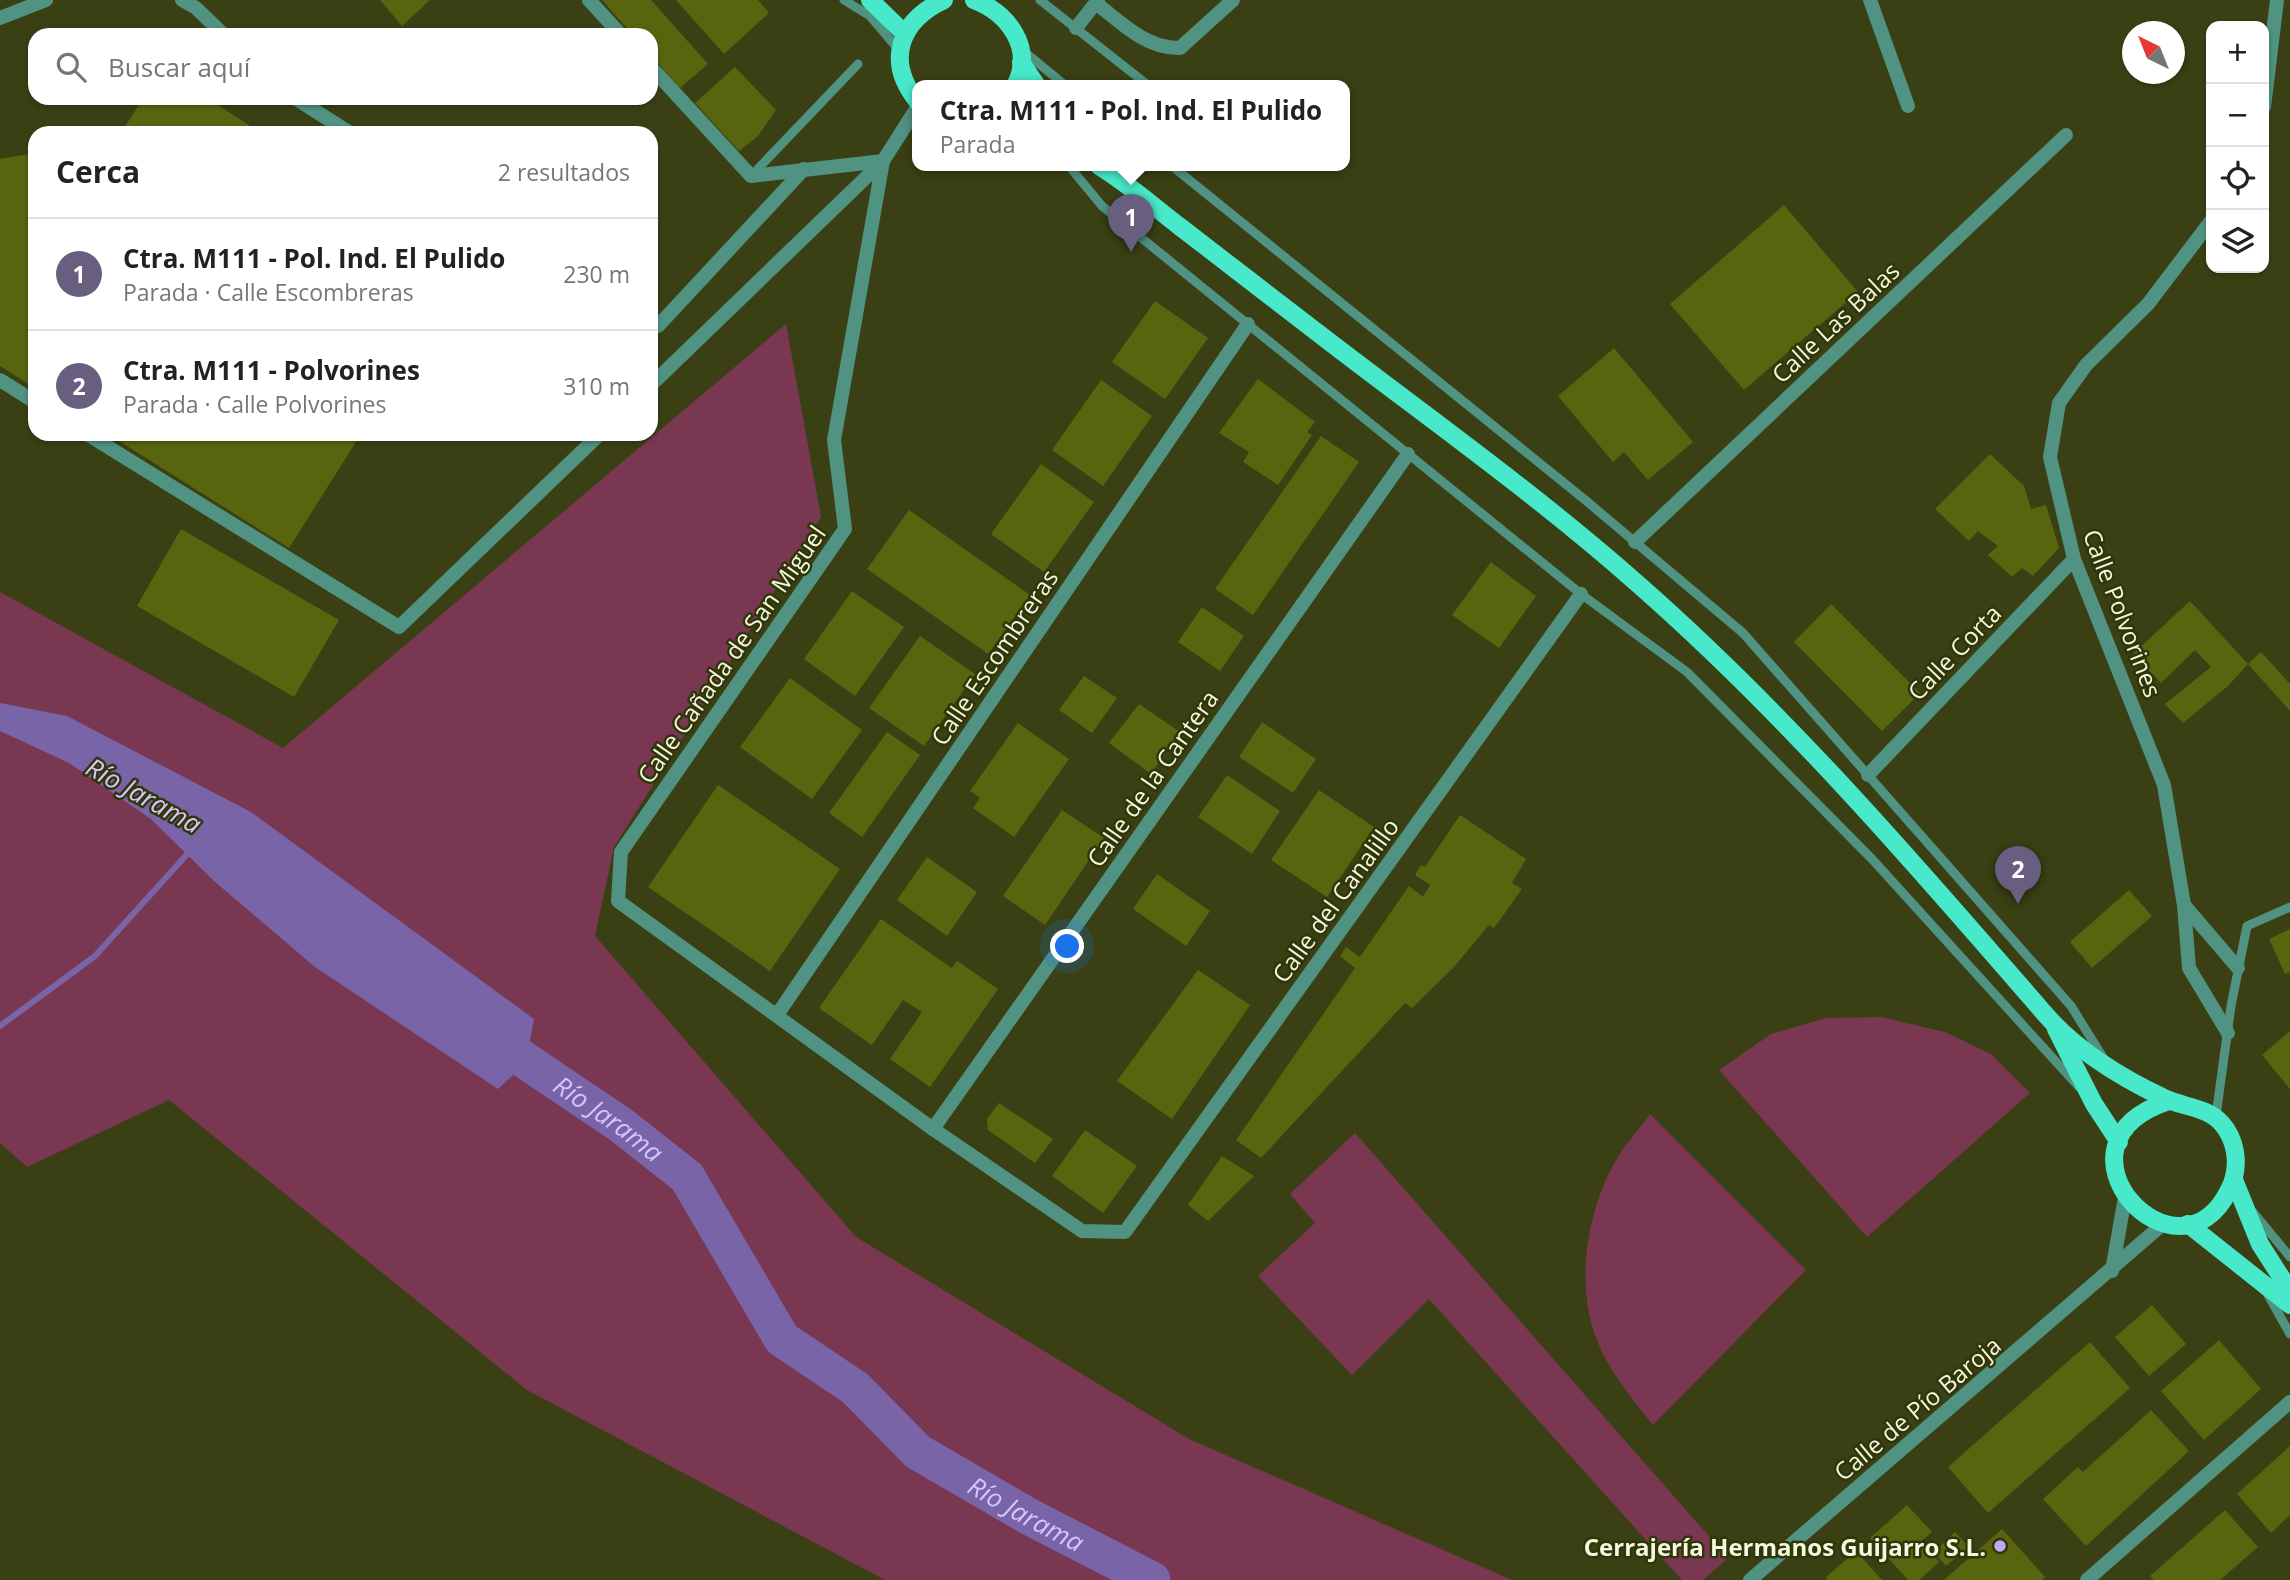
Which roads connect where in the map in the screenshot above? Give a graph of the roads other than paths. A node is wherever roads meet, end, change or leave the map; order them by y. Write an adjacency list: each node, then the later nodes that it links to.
1 (46, 0): 13 (street)
2 (182, 0): 14 (street)
3 (589, 0): 15 (street)
4 (844, 0): 17 (lane)
5 (870, 0): 17 (main road)
6 (944, 0): 17 (main road)
7 (974, 0): 18 (main road)
8 (1040, 0): 16 (lane)
9 (1233, 0): 12 (street)
10 (1870, 0): 28 (street)
11 (2277, 0): 25 (street)
12 (1097, 2): 16 (street)
13 (0, 18)
14 (218, 28)
15 (615, 28)
16 (1076, 28): 24 (lane)
17 (902, 43): 26 (main road)
18 (1020, 55): 21 (main road); 22 (main road); 23 (lane)
19 (858, 64): 37 (lane)
20 (658, 75): 37 (street)
21 (1016, 80)
22 (1034, 80)
23 (1057, 80)
24 (1141, 80)
25 (2267, 84)
26 (912, 96)
27 (306, 105): 30 (street)
28 (1908, 106)
29 (912, 114): 32 (street)
30 (339, 126)
31 (2066, 135): 47 (street, Calle Las Balas)
32 (883, 161): 33 (street); 41 (street); 54 (street, Calle Cañada de San Miguel)
33 (804, 169): 37 (street); 40 (street)
34 (1073, 171): 39 (lane)
35 (1107, 171): 55 (main road)
36 (1181, 171): 47 (lane)
37 (751, 176)
38 (2206, 228): 48 (street, Calle Polvorines)
39 (1248, 324): 46 (lane); 54 (street, Calle Escombreras)
40 (658, 326)
41 (658, 378)
42 (0, 380): 43 (street)
43 (28, 398)
44 (98, 441): 45 (street)
45 (593, 441)
46 (1408, 454): 49 (lane); 61 (street, Calle de la Cantera)
47 (1635, 542): 50 (lane)
48 (2074, 559): 50 (street, Calle Corta); 51 (street, Calle Polvorines)
49 (1581, 594): 59 (lane); 61 (street, Calle del Canalillo)
50 (1868, 775): 57 (lane)
51 (2184, 905): 53 (street); 56 (street, Calle Polvorines)
52 (2290, 907): 53 (lane)
53 (2238, 968): 56 (lane)
54 (778, 1015): 61 (street)
55 (2052, 1023): 57 (main road); 59 (main road)
56 (2228, 1033): 60 (lane)
57 (2108, 1066): 58 (main road)
58 (2169, 1101): 60 (main road); 62 (main road)
59 (2094, 1104): 62 (main road)
60 (2216, 1116): 63 (main road)
61 (933, 1129)
62 (2119, 1142): 64 (main road)
63 (2234, 1180): 65 (main road); 67 (main road)
64 (2125, 1197): 66 (main road); 69 (street)
65 (2242, 1200): 68 (lane); 71 (main road)
66 (2163, 1224): 67 (main road); 69 (street, Calle de Pío Baroja)
67 (2188, 1224): 70 (main road)
68 (2290, 1257)
69 (2112, 1271): 75 (street, Calle de Pío Baroja)
70 (2261, 1282): 72 (main road); 73 (lane)
71 (2290, 1291)
72 (2290, 1305)
73 (2290, 1334)
74 (2290, 1402): 76 (street)
75 (1750, 1580)
76 (2087, 1580)

